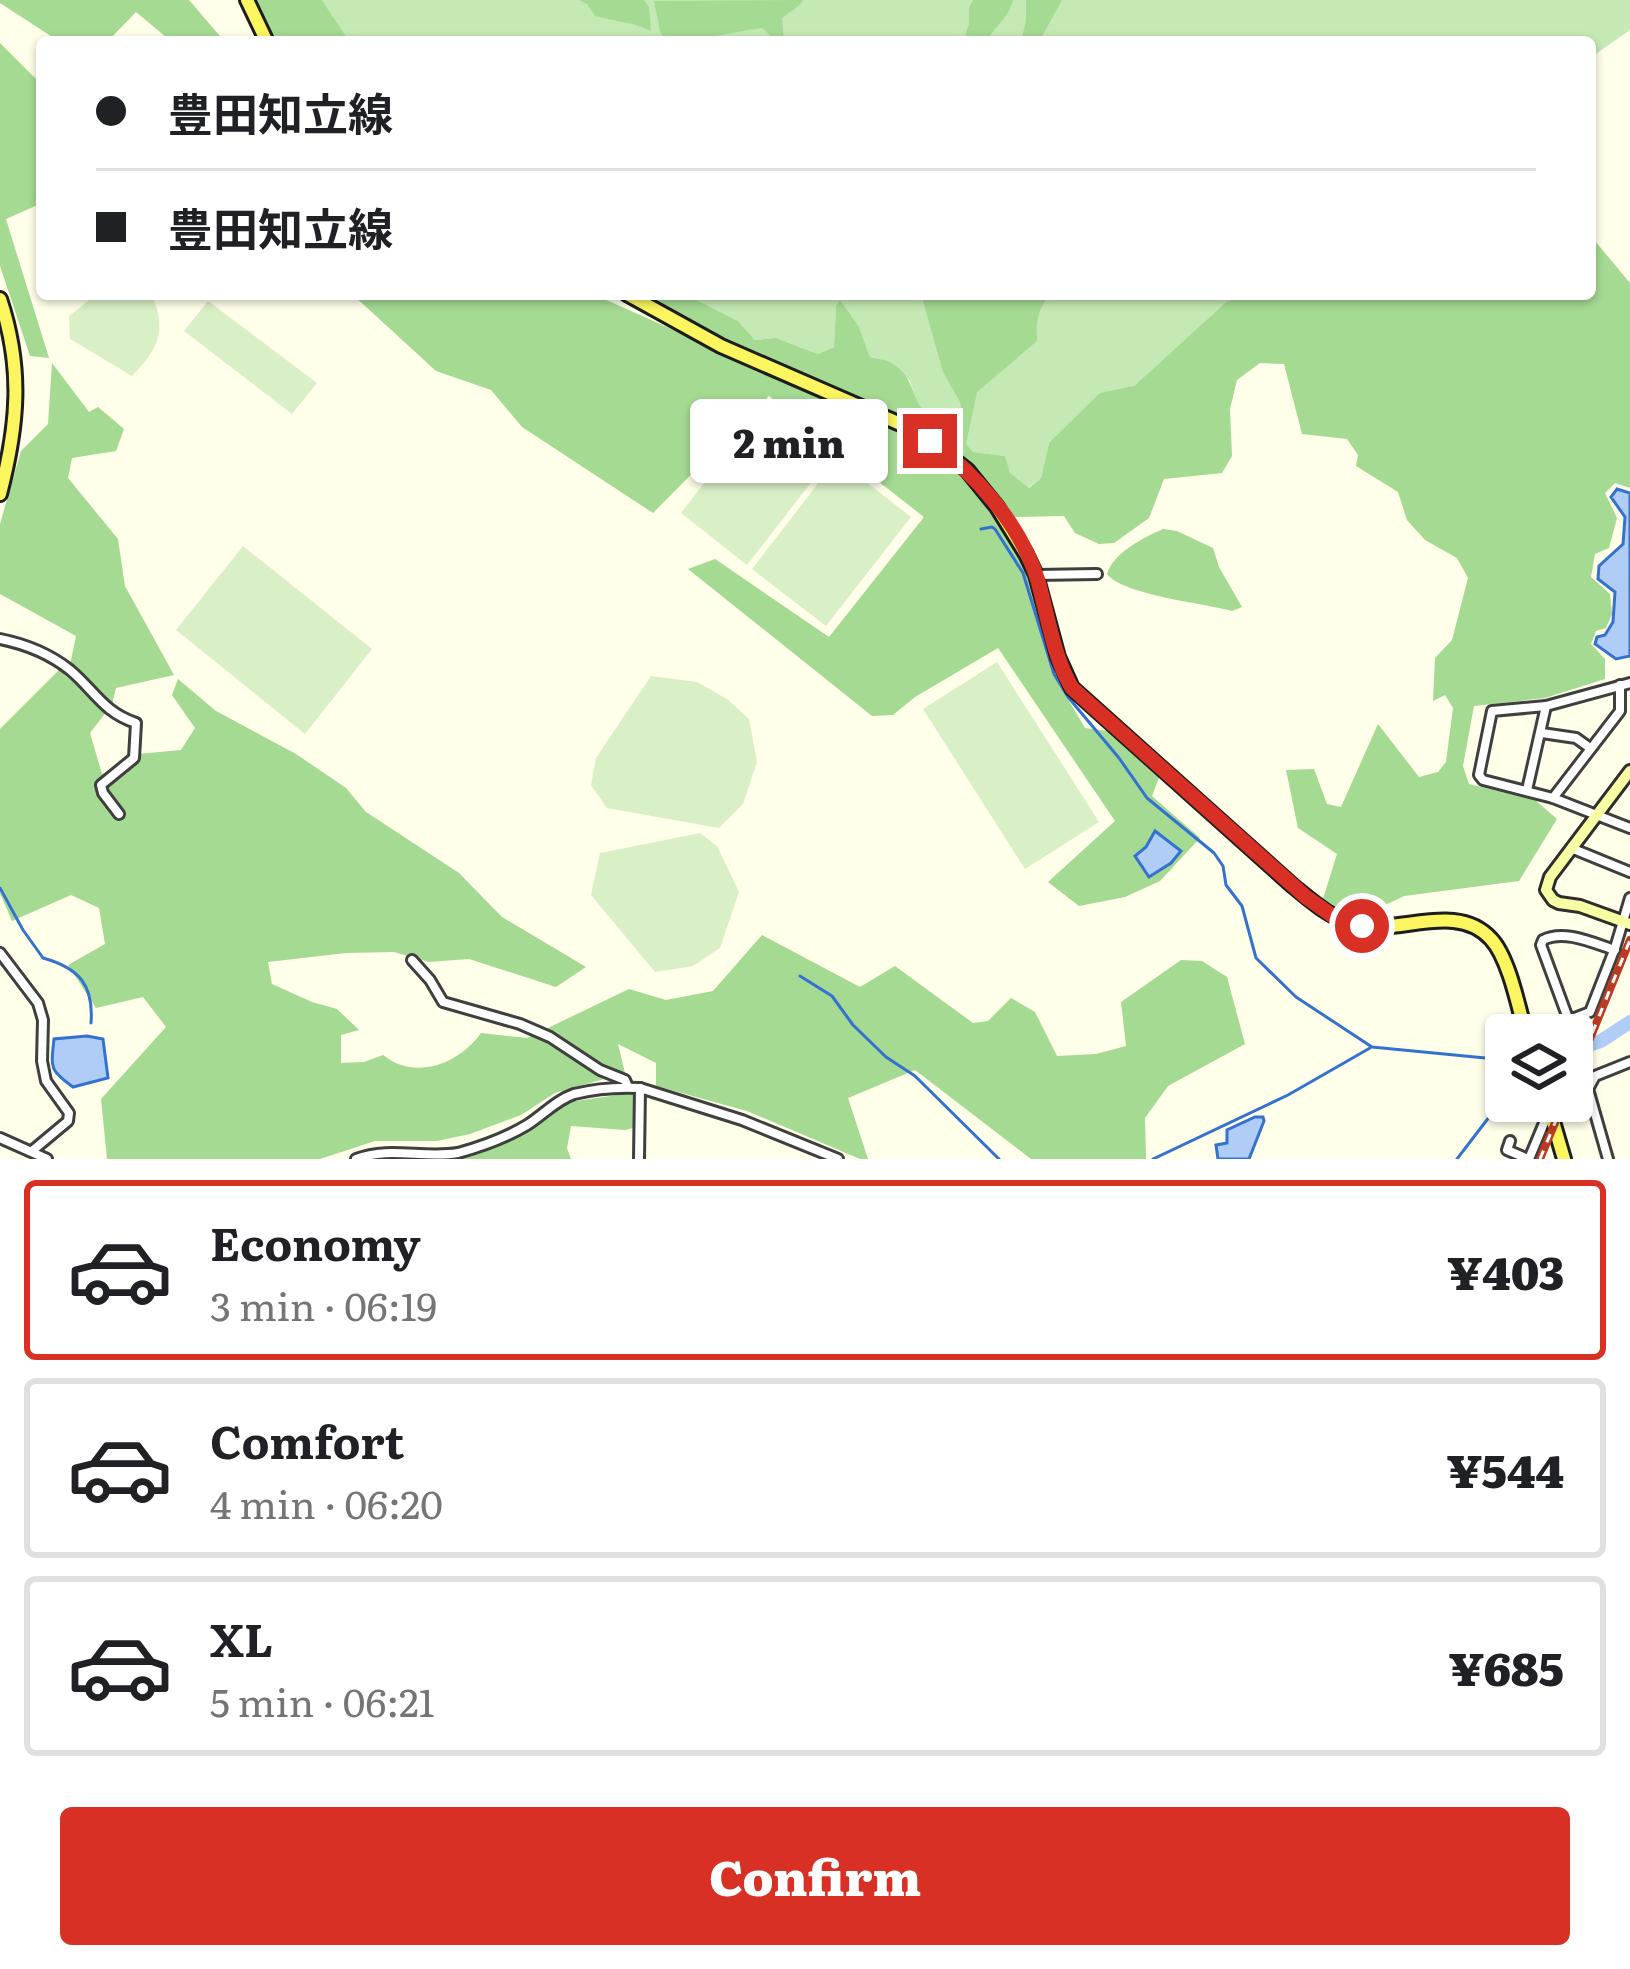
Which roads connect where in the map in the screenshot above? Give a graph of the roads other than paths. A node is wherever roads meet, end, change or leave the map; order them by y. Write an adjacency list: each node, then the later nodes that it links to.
1 (247, 0): 2 (main road)
2 (264, 36)
3 (0, 299): 5 (main road)
4 (638, 300): 7 (main road)
5 (0, 494)
6 (1097, 574): 7 (street)
7 (1036, 575): 26 (main road)
8 (0, 639): 16 (street)
9 (1625, 684): 10 (street); 12 (street)
10 (1546, 706): 11 (street); 14 (street)
11 (1541, 733): 12 (street); 14 (street)
12 (1590, 748): 15 (street)
13 (1630, 771): 17 (street)
14 (1527, 790): 15 (street)
15 (1553, 798): 17 (street)
16 (119, 814)
17 (1596, 815): 18 (street); 19 (street)
18 (1630, 828)
19 (1571, 848): 20 (street); 22 (street)
20 (1630, 872)
21 (1630, 898): 22 (street)
22 (1626, 923): 23 (street)
23 (1615, 950): 27 (street); 28 (street)
24 (0, 953): 35 (street)
25 (412, 960): 30 (street)
26 (1521, 1014)
27 (1565, 1014)
28 (1586, 1014)
29 (1630, 1063): 42 (street)
30 (634, 1088): 37 (street); 38 (street); 39 (street)
31 (1542, 1122): 40 (street)
32 (1553, 1122): 41 (main road)
33 (0, 1138): 35 (street)
34 (1510, 1141): 40 (street)
35 (32, 1151): 36 (street)
36 (47, 1159)
37 (356, 1159)
38 (640, 1159)
39 (838, 1159)
40 (1528, 1159)
41 (1564, 1159)
42 (1608, 1159)

